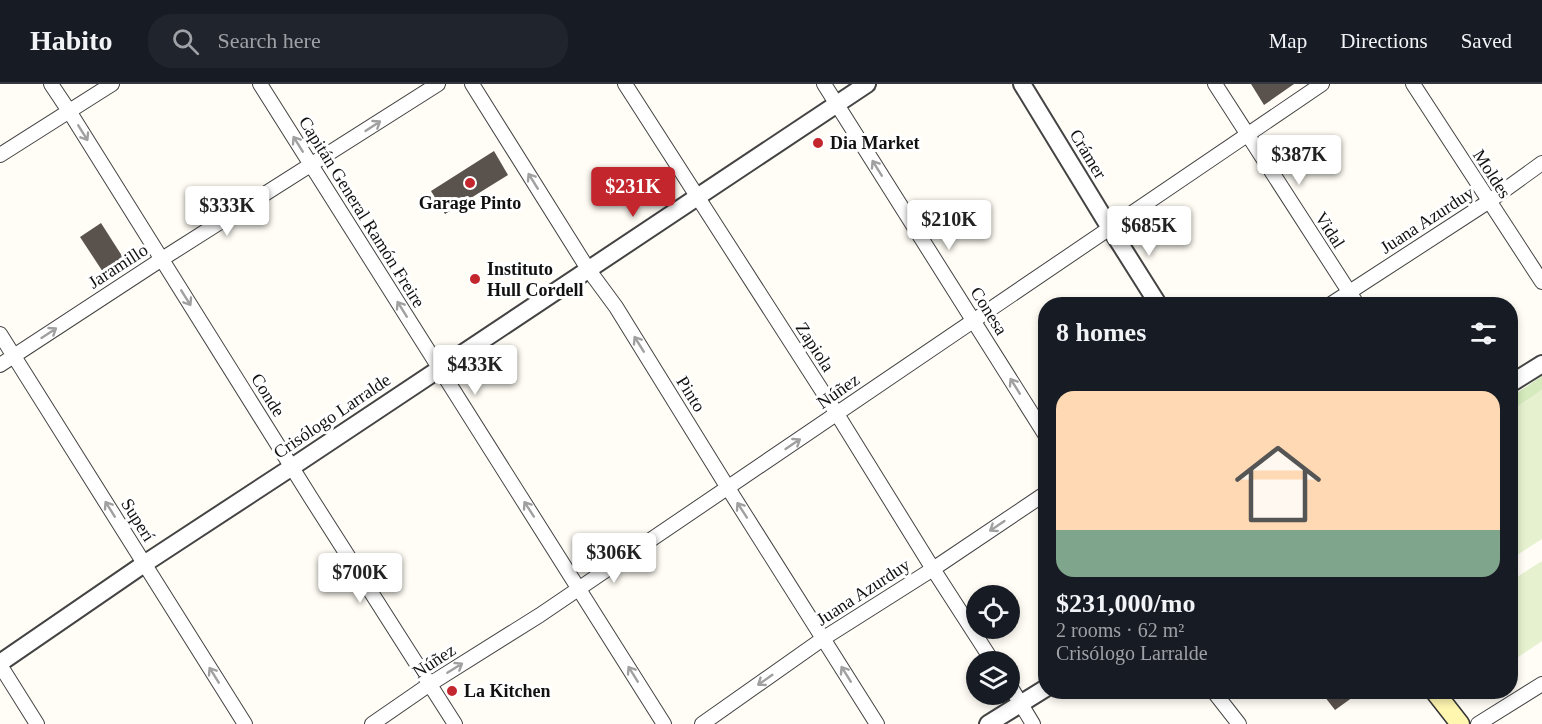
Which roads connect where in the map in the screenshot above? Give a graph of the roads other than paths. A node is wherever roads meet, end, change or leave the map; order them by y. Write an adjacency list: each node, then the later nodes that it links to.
1 (51, 84): 14 (street, Conde)
2 (112, 84): 14 (street)
3 (260, 84): 18 (street, Capitán General Ramón Freire, one-way to 3)
4 (438, 84): 18 (street, Jaramillo, one-way to 4)
5 (472, 84): 23 (street, Pinto, one-way to 5)
6 (625, 84): 19 (street, Zapiola)
7 (824, 84): 13 (street, Conesa)
8 (867, 84): 13 (street, Crisólogo Larralde)
9 (1023, 84): 21 (street, Crámer)
10 (1215, 84): 15 (street, Vidal)
11 (1322, 84): 15 (street, Núñez)
12 (1413, 84): 20 (street, Moldes)
13 (837, 104): 19 (street, Crisólogo Larralde); 28 (street, Conesa, one-way to 13)
14 (69, 111): 16 (street); 22 (street, Conde, one-way to 22)
15 (1247, 135): 21 (street, Núñez); 26 (street, Vidal)
16 (0, 155)
17 (1542, 163): 20 (street, Juana Azurduy)
18 (311, 165): 22 (street, Jaramillo); 33 (street, Capitán General Ramón Freire, one-way to 18)
19 (696, 197): 23 (street, Crisólogo Larralde); 35 (street, Zapiola)
20 (1488, 202): 24 (street, Moldes); 27 (street, Juana Azurduy)
21 (1110, 228): 25 (street, Crámer); 28 (street, Núñez)
22 (162, 259): 30 (street, Jaramillo, one-way to 22); 37 (street, Conde, one-way to 37)
23 (588, 269): 33 (street, Crisólogo Larralde); 38 (street, Pinto, one-way to 23)
24 (1542, 282)
25 (1154, 297)
26 (1352, 297)
27 (1356, 297)
28 (974, 320): 35 (street, Núñez); 36 (street, Conesa, one-way to 28)
29 (0, 334): 30 (street, Superí)
30 (14, 356): 31 (street, Jaramillo); 40 (street, Superí, one-way to 30)
31 (0, 364)
32 (1542, 364): 34 (street)
33 (439, 369): 37 (street, Crisólogo Larralde); 42 (street, Capitán General Ramón Freire, one-way to 33)
34 (1518, 379)
35 (837, 414): 38 (street, Núñez, one-way to 35); 41 (street, Zapiola)
36 (1038, 423)
37 (292, 467): 40 (street, Crisólogo Larralde); 46 (street, Conde)
38 (728, 488): 42 (street, Núñez); 43 (street, Pinto, one-way to 38)
39 (1038, 498): 41 (street, Juana Azurduy, one-way to 41)
40 (144, 564): 45 (street, Crisólogo Larralde); 53 (street, Superí, one-way to 40)
41 (933, 569): 43 (street, Juana Azurduy); 44 (street, Zapiola)
42 (579, 588): 46 (street, Núñez, one-way to 42); 56 (street, Capitán General Ramón Freire, one-way to 42)
43 (824, 638): 57 (street, Juana Azurduy, one-way to 57); 58 (street, Pinto, one-way to 43)
44 (986, 651)
45 (0, 664): 52 (street)
46 (430, 684): 54 (street, Núñez); 55 (street, Conde)
47 (1542, 684): 63 (street)
48 (1038, 693): 51 (street)
49 (1219, 699): 61 (street)
50 (1440, 699): 62 (main road)
51 (1021, 704): 59 (street); 60 (street)
52 (37, 724)
53 (245, 724)
54 (372, 724)
55 (455, 724)
56 (664, 724)
57 (702, 724)
58 (878, 724)
59 (988, 724)
60 (1033, 724)
61 (1239, 724)
62 (1460, 724)
63 (1478, 724)

